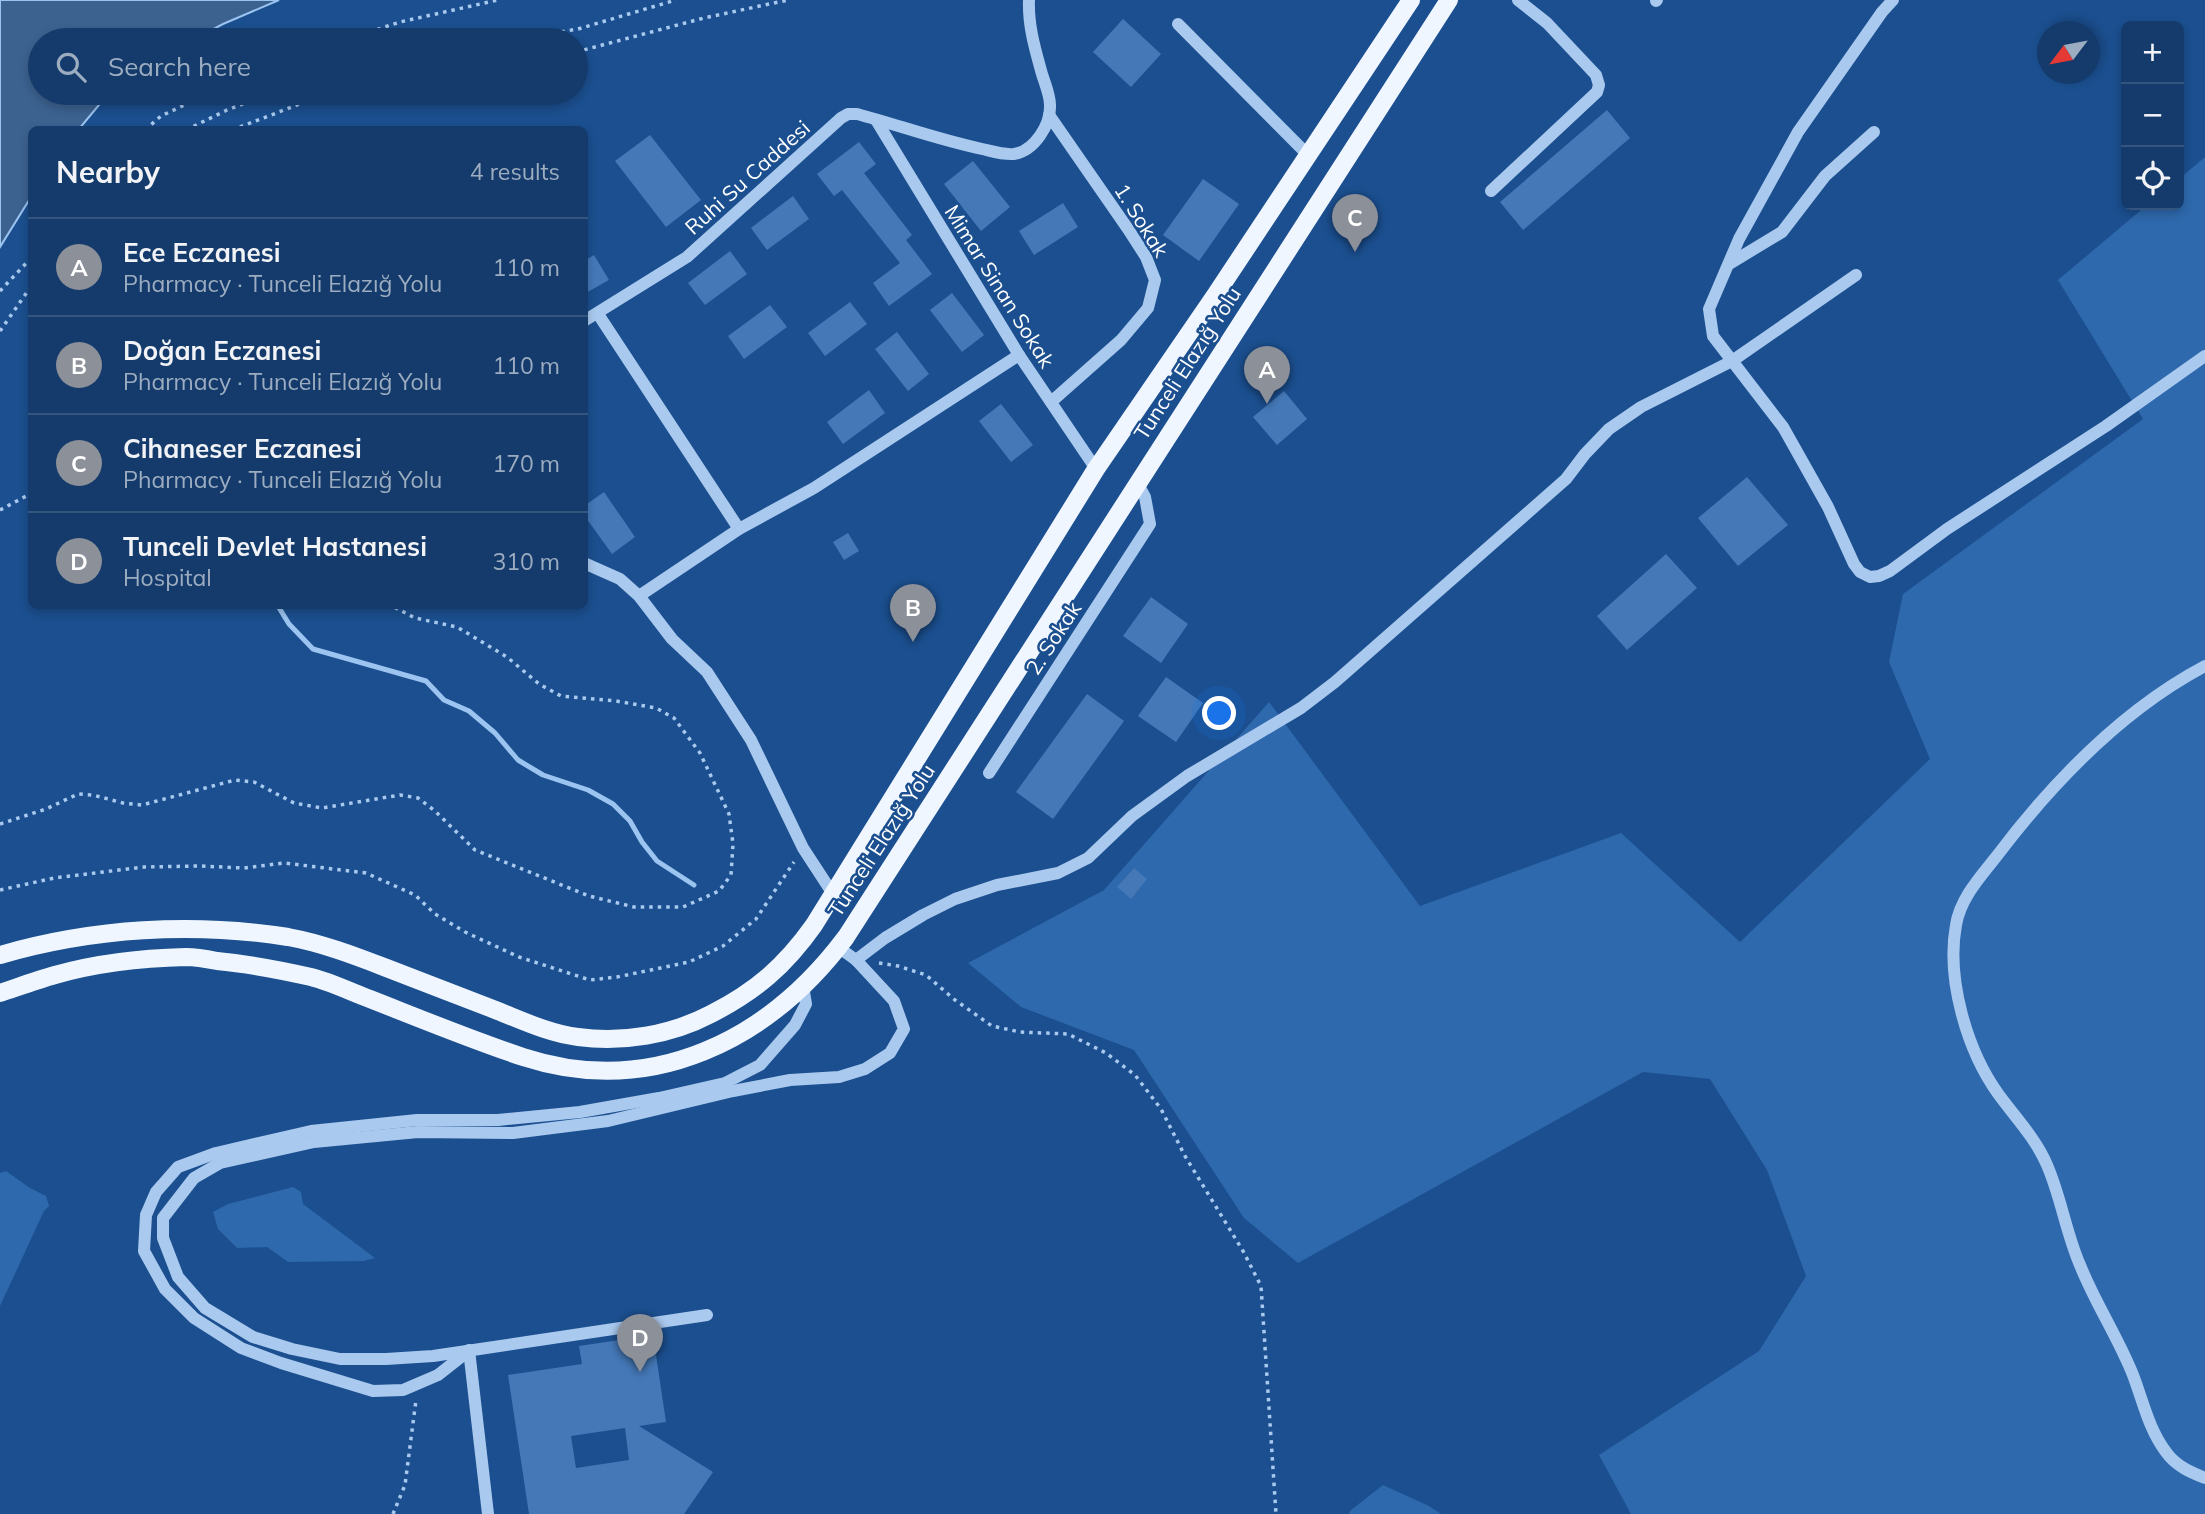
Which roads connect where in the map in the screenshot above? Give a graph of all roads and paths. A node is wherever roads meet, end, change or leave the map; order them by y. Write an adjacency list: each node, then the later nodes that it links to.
1 (498, 0): 10 (path)
2 (676, 0): 11 (path)
3 (788, 0): 12 (path)
4 (1029, 0): 16 (street)
5 (1411, 0): 22 (main road, Tunceli Elazığ Yolu)
6 (1448, 0): 37 (main road, Tunceli Elazığ Yolu)
7 (1518, 0): 23 (street)
8 (1893, 0): 25 (street)
9 (1178, 24): 22 (street)
10 (382, 28)
11 (581, 28)
12 (588, 49)
13 (184, 105): 18 (path)
14 (240, 105): 19 (path)
15 (297, 105): 20 (path)
16 (1049, 115): 17 (street, Ruhi Su Caddesi); 35 (street, 1. Sokak)
17 (876, 120): 29 (street, Ruhi Su Caddesi); 32 (street, Mimar Sinan Sokak)
18 (150, 126)
19 (195, 126)
20 (242, 126)
21 (1874, 132): 25 (street)
22 (1307, 155): 36 (main road, Tunceli Elazığ Yolu)
23 (1491, 191)
24 (28, 261): 27 (path)
25 (1728, 264): 34 (street)
26 (1856, 275): 34 (street)
27 (0, 291)
28 (28, 291): 31 (path)
29 (598, 314): 30 (street, Ruhi Su Caddesi); 40 (street)
30 (588, 319)
31 (0, 331)
32 (1019, 355): 35 (street, Mimar Sinan Sokak); 40 (street)
33 (2205, 356): 34 (street)
34 (1732, 362): 52 (street)
35 (1051, 402): 36 (street, Mimar Sinan Sokak)
36 (1096, 469): 49 (main road, Tunceli Elazığ Yolu)
37 (1137, 482): 45 (street, 2. Sokak); 50 (main road, Tunceli Elazığ Yolu)
38 (28, 496): 39 (path)
39 (0, 510)
40 (739, 529): 42 (street)
41 (588, 564): 42 (street)
42 (639, 596): 47 (street)
43 (398, 609): 46 (path)
44 (2205, 666): 58 (street)
45 (989, 773)
46 (0, 824)
47 (803, 848): 48 (path); 49 (street)
48 (0, 890)
49 (833, 894): 51 (main road, Tunceli Elazığ Yolu)
50 (838, 947): 52 (street); 53 (main road, Tunceli Elazığ Yolu)
51 (0, 955)
52 (856, 960): 56 (street); 61 (path)
53 (803, 986): 54 (main road, Tunceli Elazığ Yolu); 57 (street)
54 (0, 993)
55 (706, 1315): 56 (street)
56 (469, 1350): 57 (street); 60 (street)
57 (419, 1383): 59 (path)
58 (2205, 1478)
59 (393, 1514)
60 (488, 1514)
61 (1276, 1514)

